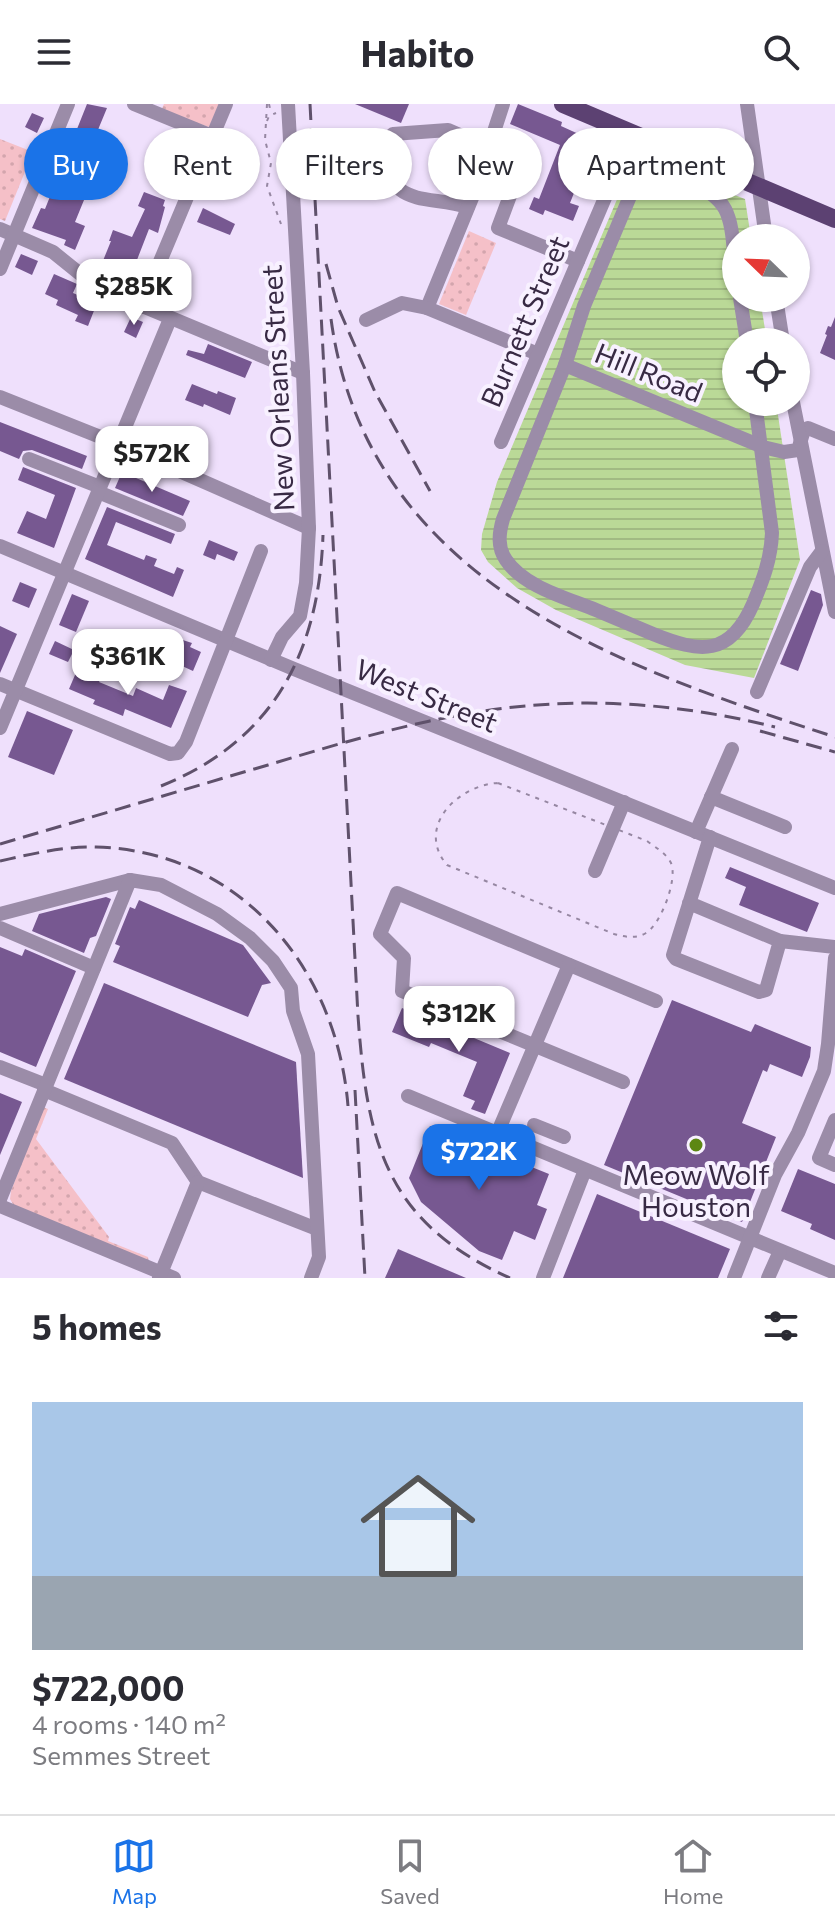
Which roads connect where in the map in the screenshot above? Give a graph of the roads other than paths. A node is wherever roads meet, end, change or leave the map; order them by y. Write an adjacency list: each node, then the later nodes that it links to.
1 (68, 104): 23 (street)
2 (134, 104): 8 (street)
3 (226, 104): 9 (street)
4 (288, 104): 32 (street, New Orleans Street)
5 (503, 104): 10 (street)
6 (563, 104): 11 (main road)
7 (750, 104): 14 (street)
8 (192, 128)
9 (216, 128)
10 (494, 128)
11 (623, 128)
12 (428, 131): 19 (street)
13 (754, 184): 14 (main road)
14 (758, 186): 20 (main road); 22 (street)
15 (185, 200): 26 (street)
16 (470, 200): 19 (street)
17 (508, 200): 24 (street)
18 (604, 200): 24 (street, Burnett Street)
19 (468, 207): 27 (street)
20 (835, 219)
21 (729, 224): 31 (street)
22 (764, 224)
23 (7, 232): 25 (street); 26 (street)
24 (578, 261): 30 (street, Burnett Street)
25 (0, 269)
26 (141, 307): 28 (street)
27 (427, 308): 29 (street); 30 (street)
28 (170, 319): 32 (street); 38 (street)
29 (366, 320)
30 (538, 354): 37 (street, Burnett Street)
31 (565, 365): 40 (street, Hill Road); 40 (street)
32 (303, 373): 44 (street, New Orleans Street)
33 (0, 397): 38 (street)
34 (757, 416): 40 (street)
35 (795, 416): 39 (street)
36 (835, 439): 39 (street, Hill Road)
37 (501, 442)
38 (118, 444): 42 (street); 44 (street)
39 (800, 445): 40 (street, Hill Road); 47 (street)
40 (763, 447)
41 (29, 459): 42 (street)
42 (99, 490): 43 (street); 48 (street)
43 (179, 525)
44 (309, 528): 51 (street, New Orleans Street)
45 (0, 546): 48 (street, West Street)
46 (261, 551): 50 (street)
47 (822, 551): 49 (street); 54 (street)
48 (64, 574): 50 (street, West Street); 53 (street)
49 (835, 610)
50 (225, 641): 51 (street, West Street); 53 (street)
51 (271, 660): 58 (street, West Street)
52 (0, 684): 53 (street)
53 (15, 691): 55 (street)
54 (757, 692)
55 (0, 728)
56 (732, 749): 57 (street)
57 (711, 797): 59 (street); 60 (street)
58 (624, 802): 60 (street, West Street); 61 (street)
59 (785, 827)
60 (703, 835): 63 (street, West Street); 64 (street)
61 (595, 871)
62 (130, 880): 65 (street); 71 (street); 88 (street)
63 (835, 888)
64 (689, 903): 67 (street); 67 (street)
65 (0, 914)
66 (0, 928): 71 (street)
67 (780, 941): 68 (street)
68 (835, 947)
69 (835, 958): 75 (street)
70 (569, 965): 72 (street); 73 (street); 73 (street)
71 (94, 968): 77 (street)
72 (656, 1001)
73 (535, 1045): 76 (street); 81 (street)
74 (0, 1067): 77 (street)
75 (829, 1073): 89 (street)
76 (623, 1082)
77 (47, 1083): 85 (street); 86 (street)
78 (408, 1096): 81 (street)
79 (835, 1120): 83 (street)
80 (534, 1125): 82 (street)
81 (497, 1134): 84 (street)
82 (564, 1137)
83 (835, 1165)
84 (585, 1170): 89 (street); 94 (street)
85 (198, 1182): 88 (street); 92 (street)
86 (0, 1199)
87 (0, 1206): 92 (street)
88 (317, 1229): 93 (street)
89 (750, 1238): 90 (street); 95 (street)
90 (780, 1251): 91 (street); 96 (street)
91 (835, 1273)
92 (165, 1276)
93 (311, 1278)
94 (543, 1278)
95 (734, 1278)
96 (768, 1278)

